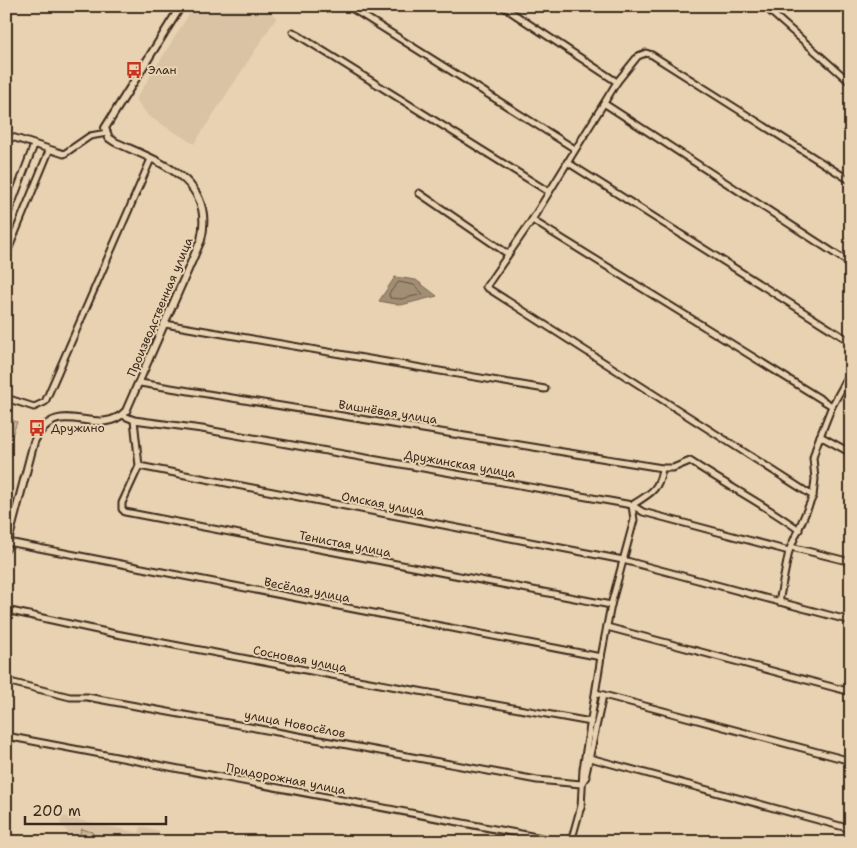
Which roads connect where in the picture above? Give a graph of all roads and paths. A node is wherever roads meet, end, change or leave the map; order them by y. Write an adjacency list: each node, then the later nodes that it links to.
1 (182, 6): 9 (street)
2 (348, 6): 12 (street)
3 (502, 6): 6 (street)
4 (764, 6): 7 (street)
5 (293, 32): 17 (street)
6 (617, 82): 8 (street); 16 (street)
7 (851, 83)
8 (605, 104): 12 (street); 23 (street)
9 (107, 133): 13 (street); 14 (street, Производственная улица)
10 (6, 135): 11 (street)
11 (34, 145): 13 (street); 19 (street)
12 (575, 149): 15 (street)
13 (49, 151): 22 (street)
14 (151, 159): 24 (street, Производственная улица); 29 (street)
15 (567, 162): 17 (street); 25 (street)
16 (851, 181)
17 (549, 192): 20 (street)
18 (419, 193): 21 (street)
19 (6, 219)
20 (532, 220): 21 (street); 30 (street)
21 (508, 254): 37 (street)
22 (6, 255)
23 (851, 264)
24 (165, 324): 27 (street, Производственная улица); 28 (street)
25 (851, 342)
26 (850, 375): 30 (street)
27 (140, 383): 31 (street, Производственная улица); 36 (street, Вишнёвая улица)
28 (544, 389)
29 (6, 398)
30 (832, 406): 33 (street)
31 (122, 415): 32 (street, Дружинская улица); 39 (street)
32 (134, 420): 35 (street); 38 (street, Дружинская улица)
33 (820, 436): 34 (street); 37 (street)
34 (851, 453)
35 (139, 466): 43 (street, Омская улица); 46 (street, Тенистая улица)
36 (662, 468): 38 (street); 40 (street)
37 (813, 496): 40 (street)
38 (632, 505): 42 (street, Дружинская улица); 43 (street)
39 (9, 522): 41 (street)
40 (799, 530): 42 (street)
41 (7, 545): 50 (street, Весёлая улица)
42 (790, 549): 44 (street, Дружинская улица); 45 (street)
43 (623, 560): 45 (street, Омская улица); 46 (street)
44 (851, 562)
45 (779, 602): 48 (street, Омская улица)
46 (611, 605): 49 (street)
47 (6, 610): 55 (street, Сосновая улица)
48 (851, 621)
49 (607, 627): 50 (street); 52 (street)
50 (601, 658): 53 (street)
51 (6, 681): 60 (street, улица Новосёлов)
52 (851, 692)
53 (596, 693): 54 (street); 55 (street)
54 (603, 695): 57 (street); 58 (street)
55 (591, 722): 60 (street)
56 (6, 736): 63 (street, Придорожная улица)
57 (590, 758): 59 (street); 62 (street)
58 (851, 761)
59 (586, 777): 60 (street); 61 (street)
60 (581, 784): 61 (street)
61 (581, 808): 64 (street)
62 (851, 829)
63 (563, 842)
64 (571, 842)

